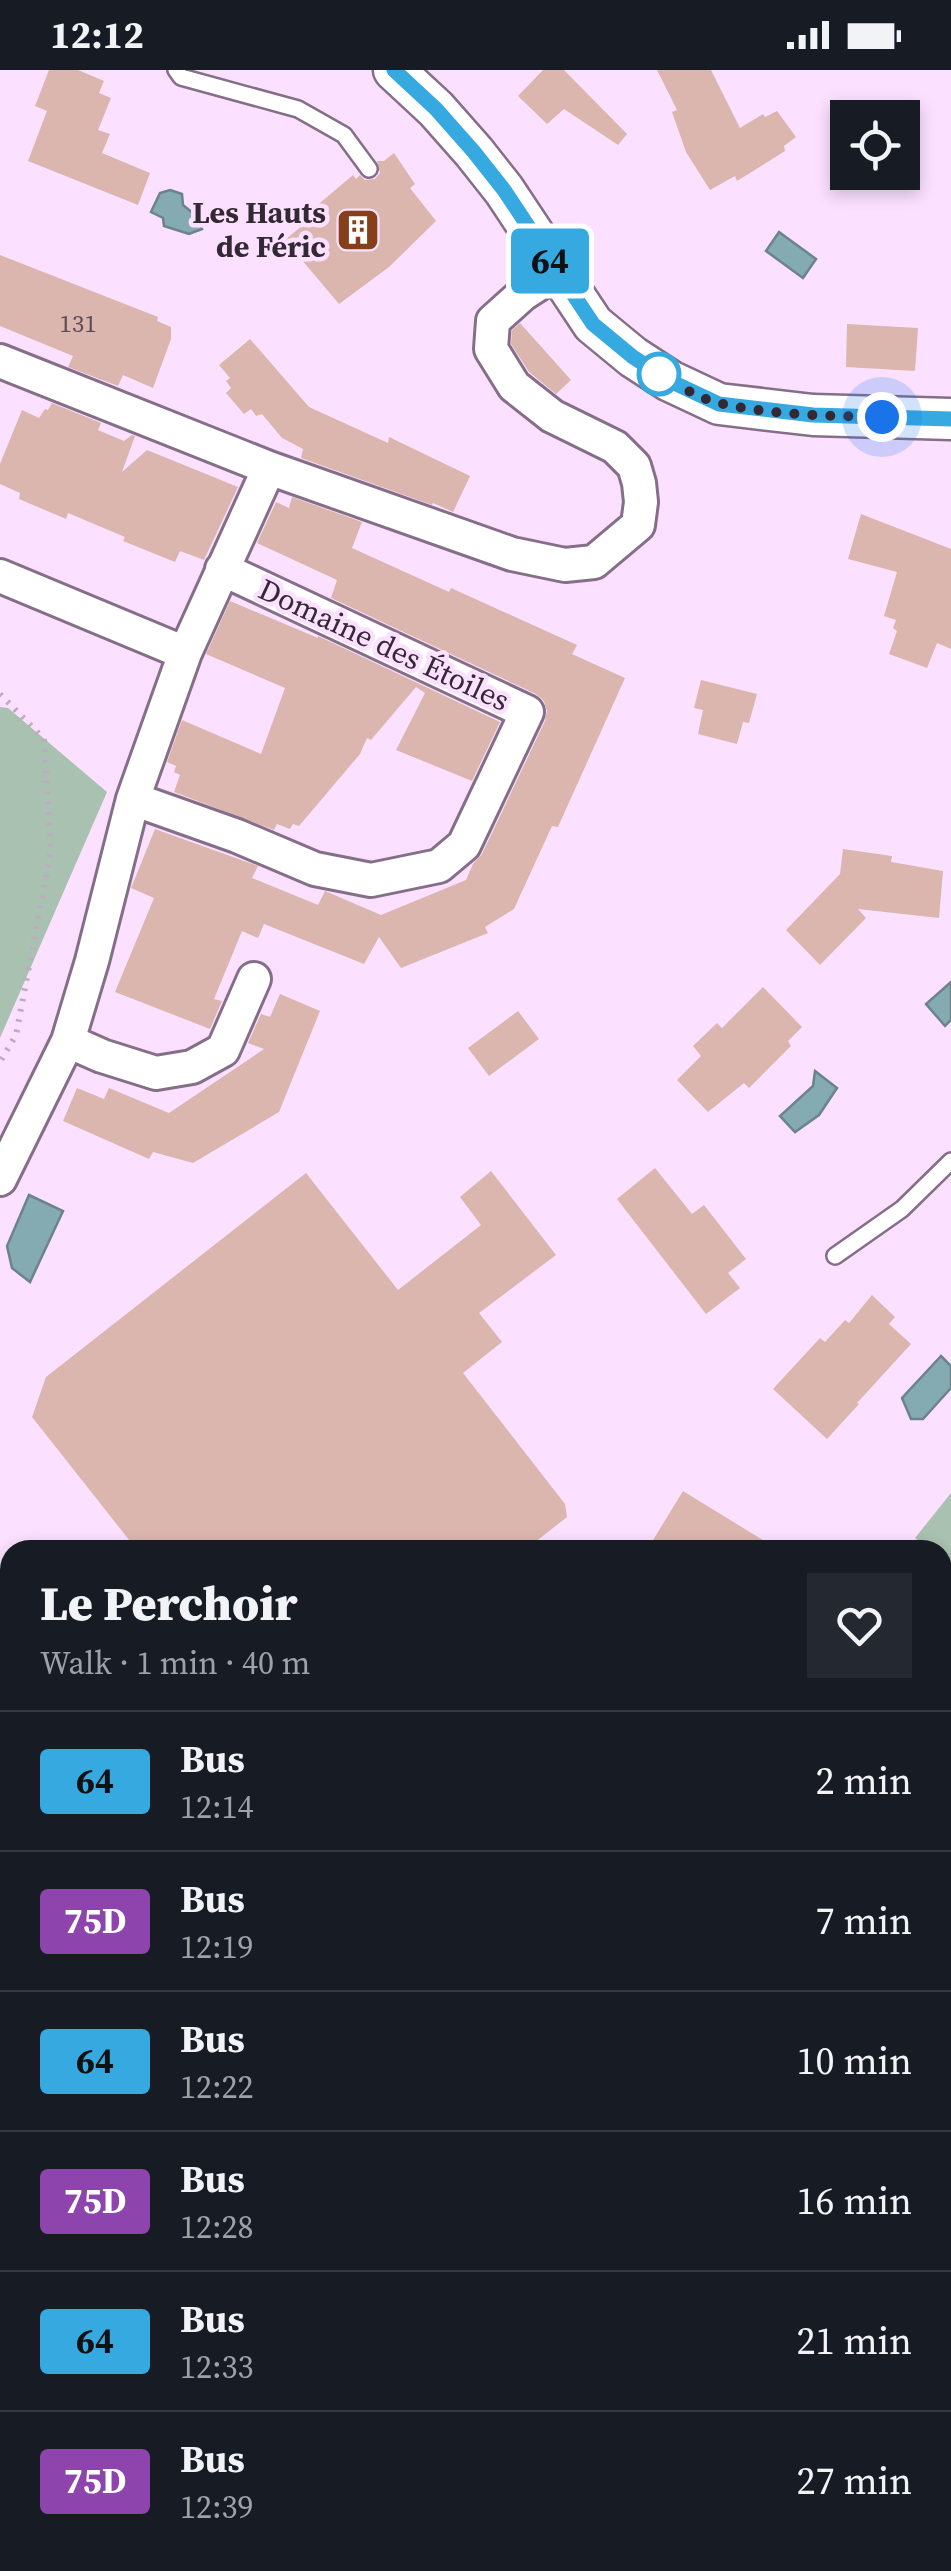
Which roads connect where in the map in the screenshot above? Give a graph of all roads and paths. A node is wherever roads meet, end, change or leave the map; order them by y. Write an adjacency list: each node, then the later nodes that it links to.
1 (176, 70): 3 (lane)
2 (394, 70): 4 (street)
3 (369, 169)
4 (557, 272): 6 (street); 7 (street)
5 (0, 361): 7 (street)
6 (951, 420)
7 (269, 468): 8 (street, Domaine des Étoiles)
8 (222, 569): 10 (street, Domaine des Étoiles); 12 (street, Domaine des Étoiles)
9 (0, 576): 10 (street)
10 (185, 653): 12 (street, Domaine des Étoiles)
11 (0, 694): 15 (path)
12 (133, 799): 14 (street, Domaine des Étoiles)
13 (254, 979): 14 (street)
14 (68, 1041): 17 (street, Domaine des Étoiles)
15 (0, 1062)
16 (951, 1162): 18 (lane)
17 (0, 1179)
18 (835, 1256)

